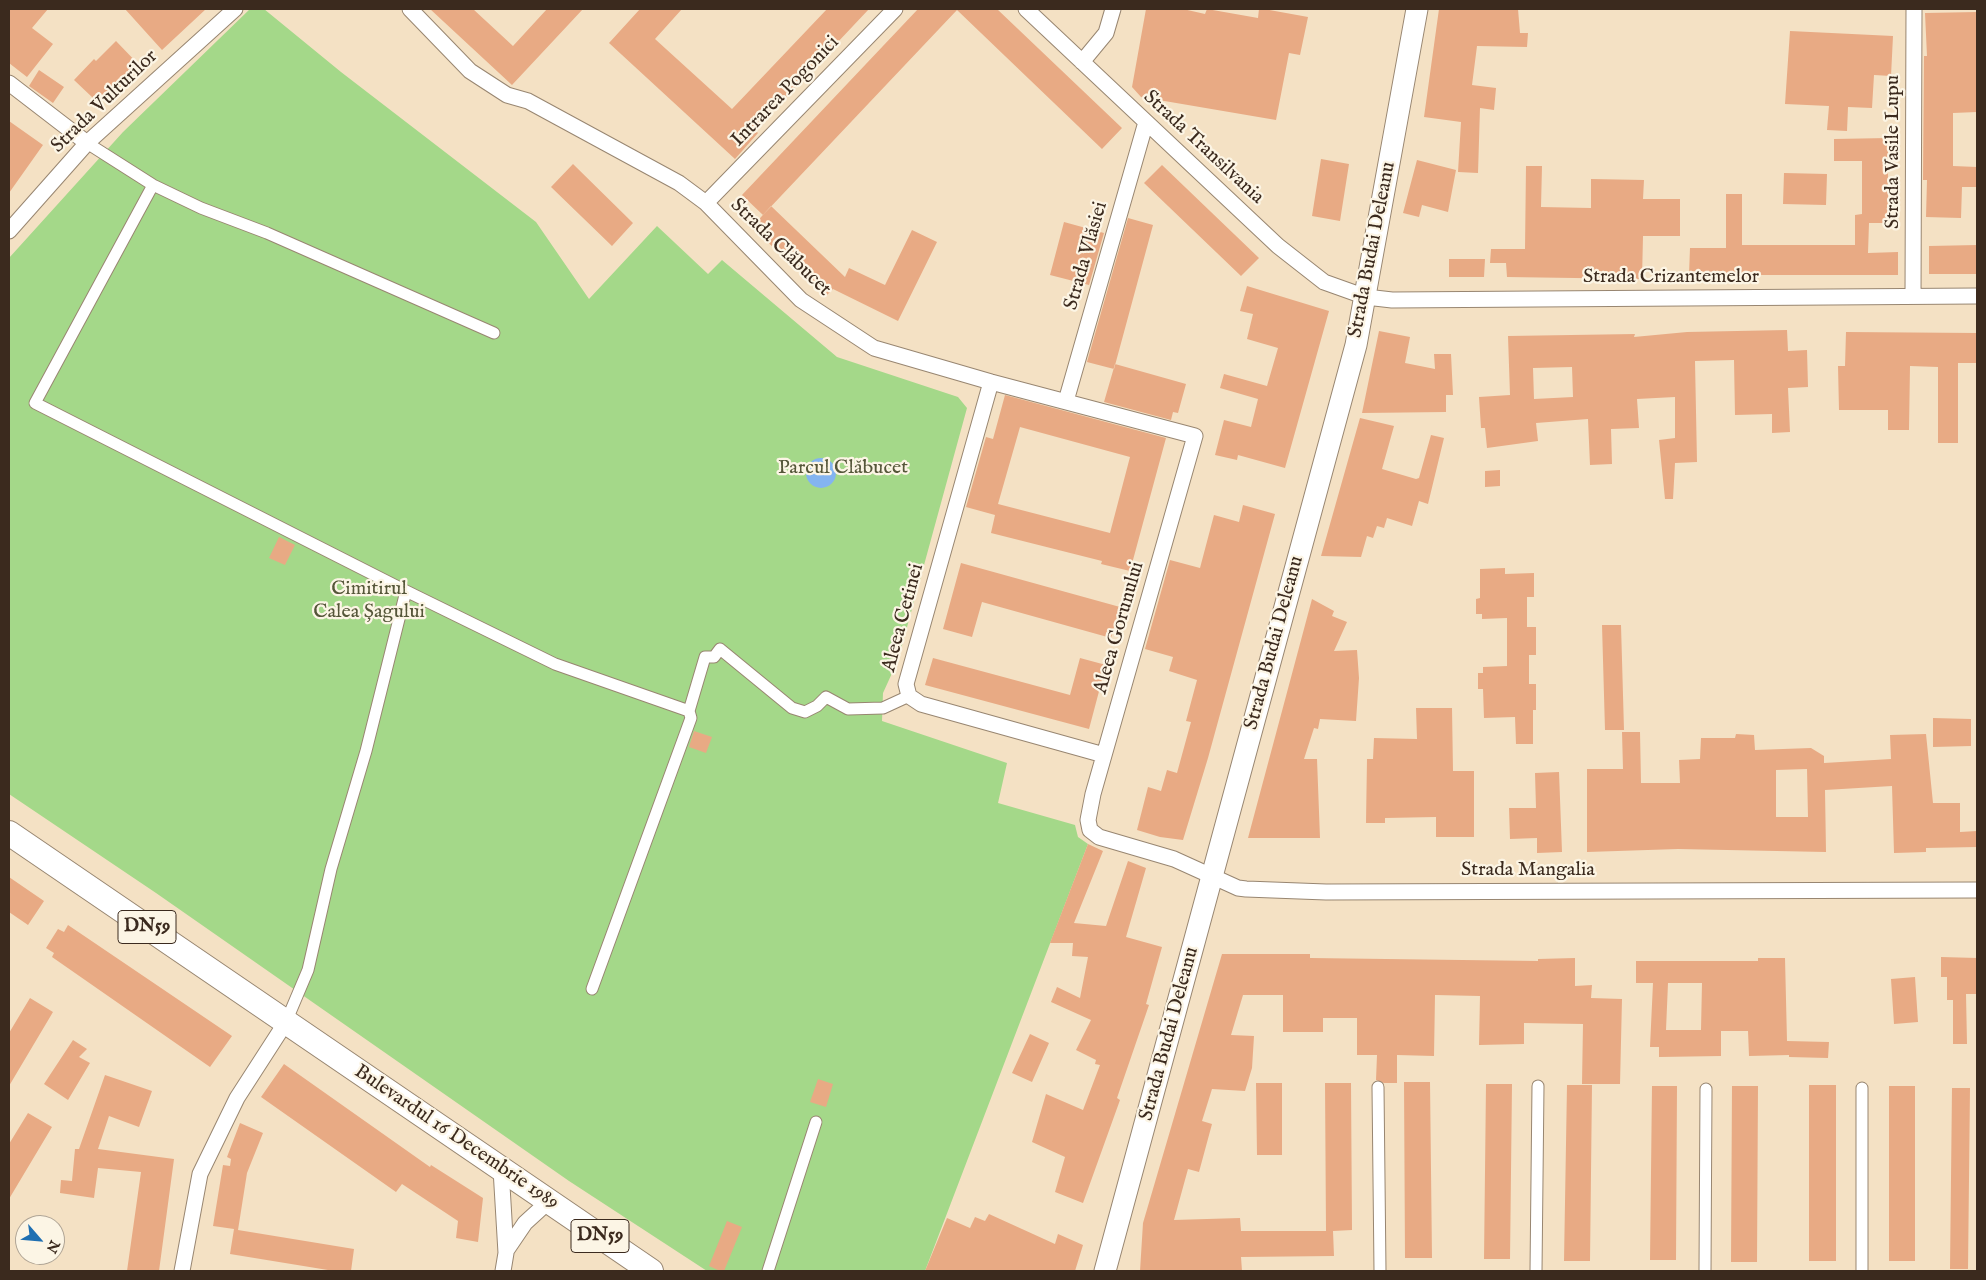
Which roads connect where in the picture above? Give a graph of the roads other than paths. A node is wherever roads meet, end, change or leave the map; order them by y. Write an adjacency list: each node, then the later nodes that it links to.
1 (235, 9): 11 (street, Strada Vulturilor)
2 (410, 9): 13 (street, Strada Clăbucet)
3 (895, 9): 13 (street, Intrarea Pogonici)
4 (1026, 9): 8 (street, Strada Transilvania)
5 (1113, 9): 8 (street)
6 (1418, 9): 17 (main road, Strada Budai Deleanu)
7 (1914, 9): 15 (street, Strada Vasile Lupu)
8 (1082, 62): 10 (street, Strada Transilvania)
9 (9, 83): 11 (street)
10 (1146, 122): 17 (street, Strada Transilvania); 20 (street, Strada Vlăsiei)
11 (86, 143): 12 (street); 14 (street, Strada Vulturilor)
12 (153, 185): 18 (street); 22 (street)
13 (706, 203): 19 (street, Strada Clăbucet)
14 (9, 231)
15 (1913, 296): 16 (street, Strada Crizantemelor); 17 (street, Strada Crizantemelor)
16 (1977, 296)
17 (1366, 297): 28 (main road, Strada Budai Deleanu)
18 (494, 333)
19 (991, 382): 20 (street, Strada Clăbucet); 23 (street, Aleea Cetinei)
20 (1066, 401): 21 (street, Strada Clăbucet)
21 (1195, 436): 25 (street, Aleea Gorunului)
22 (406, 591): 24 (street); 31 (street)
23 (909, 696): 24 (street); 25 (street, Aleea Cetinei)
24 (689, 711): 30 (street)
25 (1104, 755): 26 (street, Aleea Gorunului)
26 (1090, 830): 28 (street, Strada Mangalia)
27 (9, 832): 31 (main road, DN59)
28 (1212, 877): 29 (street, Strada Mangalia); 44 (main road, Strada Budai Deleanu)
29 (1977, 890)
30 (592, 989)
31 (286, 1022): 37 (main road, Bulevardul 16 Decembrie 1989 / DN59); 40 (street)
32 (1538, 1086): 46 (street)
33 (1378, 1087): 45 (street)
34 (1862, 1088): 48 (street)
35 (1706, 1090): 47 (street)
36 (816, 1122): 43 (street)
37 (500, 1169): 38 (main road, Bulevardul 16 Decembrie 1989 / DN59); 39 (street)
38 (548, 1202): 39 (street); 42 (main road, Bulevardul 16 Decembrie 1989 / DN59)
39 (506, 1253): 41 (street)
40 (182, 1271)
41 (502, 1271)
42 (652, 1271)
43 (768, 1271)
44 (1105, 1271)
45 (1380, 1271)
46 (1536, 1271)
47 (1705, 1271)
48 (1862, 1271)

